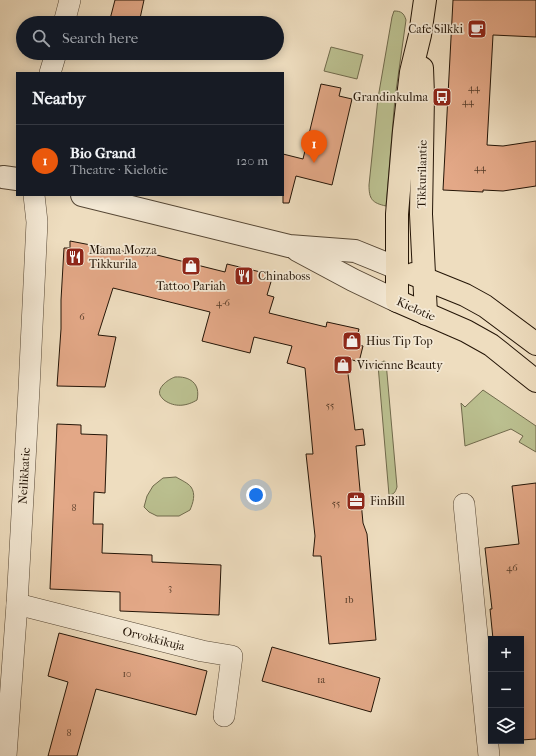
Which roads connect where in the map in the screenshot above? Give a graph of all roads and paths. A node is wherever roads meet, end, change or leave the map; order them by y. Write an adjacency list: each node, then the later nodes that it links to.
1 (70, 0): 3 (street)
2 (425, 0): 4 (main road, Tikkurilantie)
3 (66, 16)
4 (420, 35): 10 (main road, Tikkurilantie); 11 (main road, Tikkurilantie)
5 (54, 60): 6 (street)
6 (50, 72)
7 (34, 196): 17 (street, Neilikkatie)
8 (86, 196): 9 (street, Kielotie)
9 (289, 246): 10 (street, Kielotie); 12 (street, Kielotie)
10 (397, 268): 11 (main road, Kielotie); 12 (main road, Tikkurilantie)
11 (425, 278): 13 (main road, Tikkurilantie); 14 (main road, Kielotie)
12 (397, 301): 13 (main road, Kielotie)
13 (426, 314): 15 (main road, Kielotie)
14 (536, 344)
15 (536, 381)
16 (464, 504): 20 (street)
17 (17, 604): 18 (street, Orvokkikuja); 19 (street, Neilikkatie)
18 (224, 716)
19 (6, 756)
20 (489, 756)

